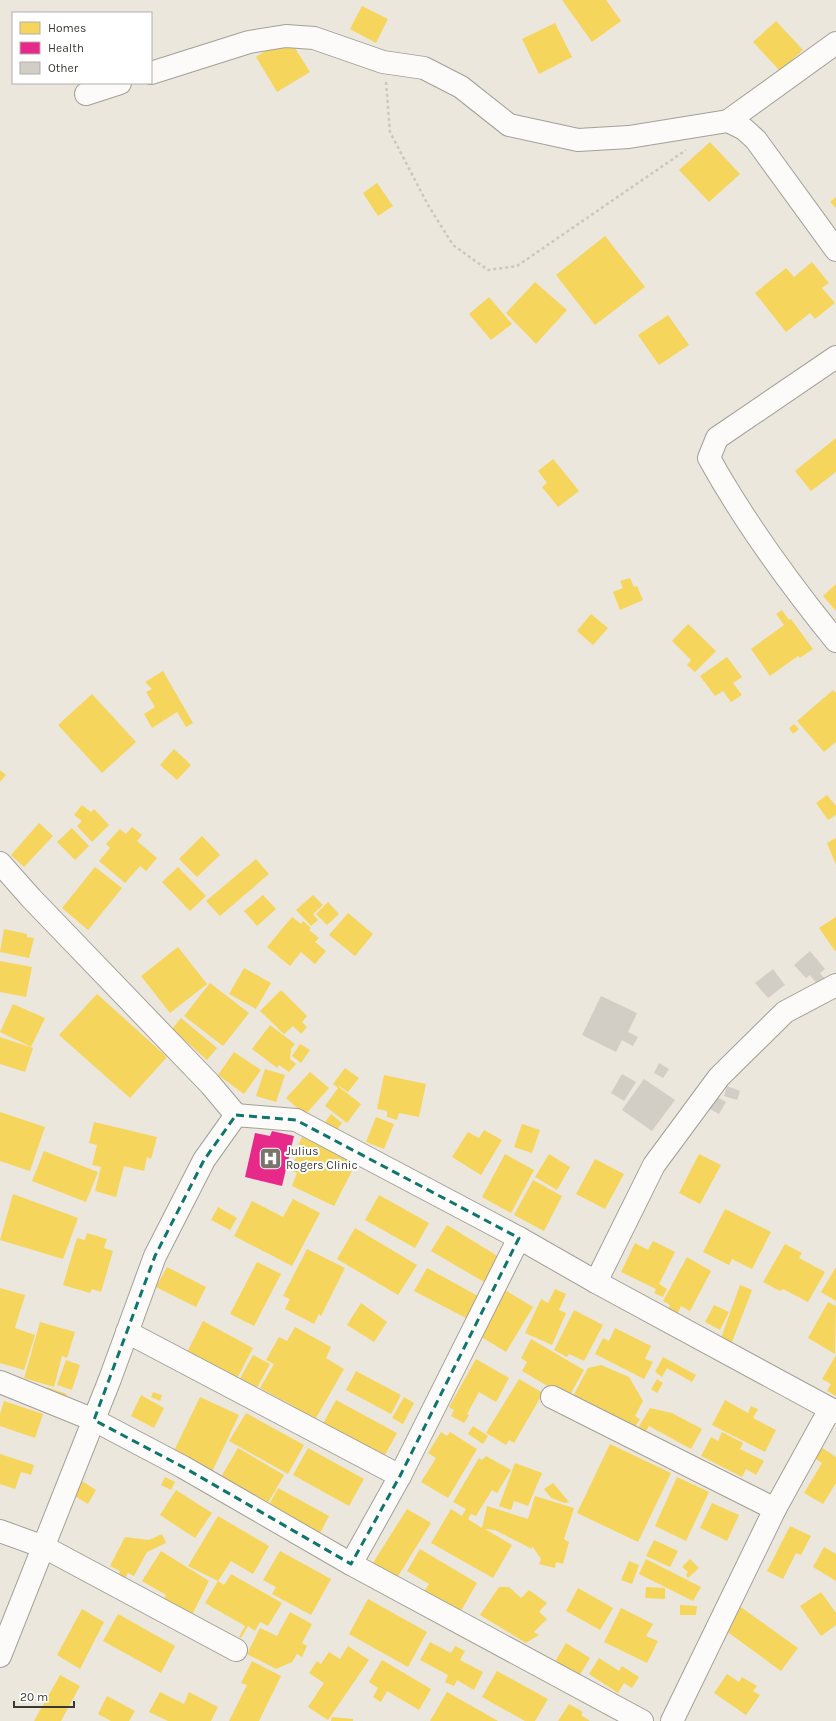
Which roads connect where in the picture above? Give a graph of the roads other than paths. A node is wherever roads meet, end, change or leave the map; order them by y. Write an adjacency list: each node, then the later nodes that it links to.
1 (836, 43): 5 (street)
2 (152, 73): 5 (street)
3 (117, 84): 4 (street)
4 (86, 94)
5 (728, 121): 6 (street)
6 (836, 250)
7 (836, 357): 8 (street)
8 (836, 641)
9 (0, 863): 11 (street)
10 (836, 985): 13 (street)
11 (236, 1115): 12 (street); 14 (street)
12 (519, 1238): 13 (street); 19 (street)
13 (596, 1282): 17 (street)
14 (127, 1332): 18 (street); 19 (street)
15 (0, 1382): 18 (street)
16 (552, 1397): 20 (street)
17 (833, 1410): 20 (street)
18 (94, 1420): 22 (street); 23 (street)
19 (400, 1476): 23 (street)
20 (775, 1509): 27 (street)
21 (0, 1532): 22 (street)
22 (44, 1547): 24 (street); 25 (street)
23 (351, 1564): 26 (street)
24 (236, 1650)
25 (0, 1656)
26 (642, 1721)
27 (672, 1721)

